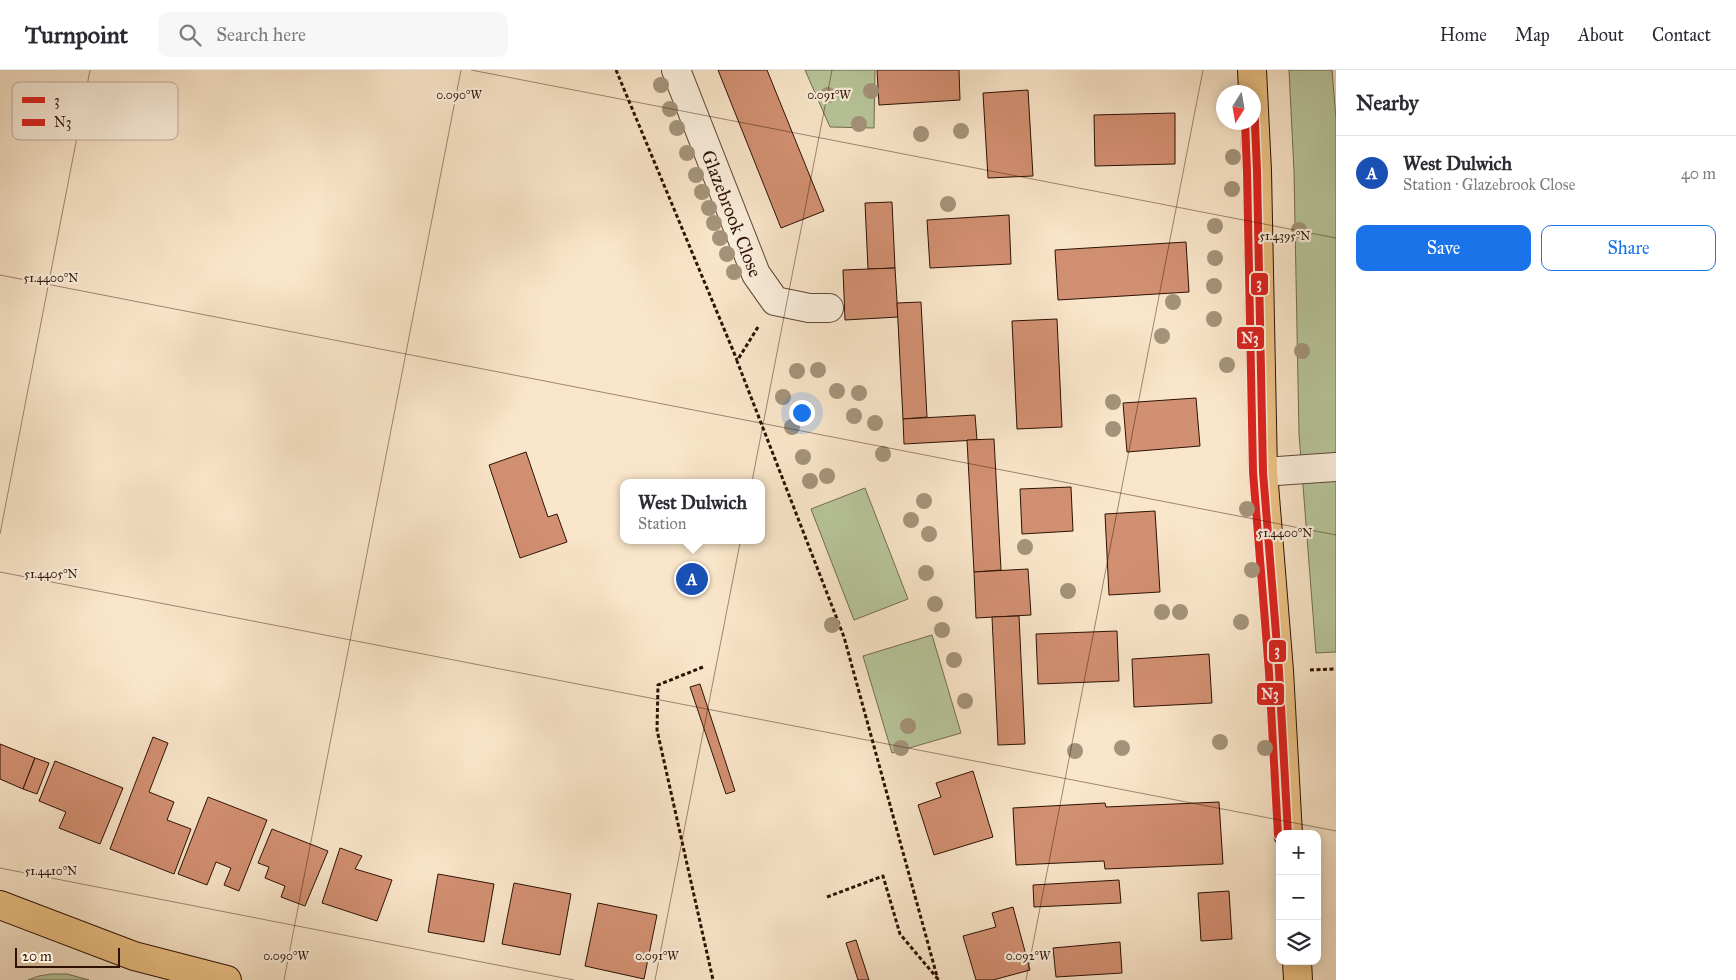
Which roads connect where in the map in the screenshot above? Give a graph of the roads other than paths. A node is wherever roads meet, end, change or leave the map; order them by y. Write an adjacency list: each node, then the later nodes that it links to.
1 (676, 70): 3 (street, Glazebrook Close)
2 (1252, 70): 5 (main road)
3 (829, 308)
4 (1336, 467): 5 (street)
5 (1263, 472): 6 (main road)
6 (1288, 830)
7 (0, 905): 9 (main road)
8 (1296, 965): 10 (main road)
9 (227, 980)
10 (1298, 980)

